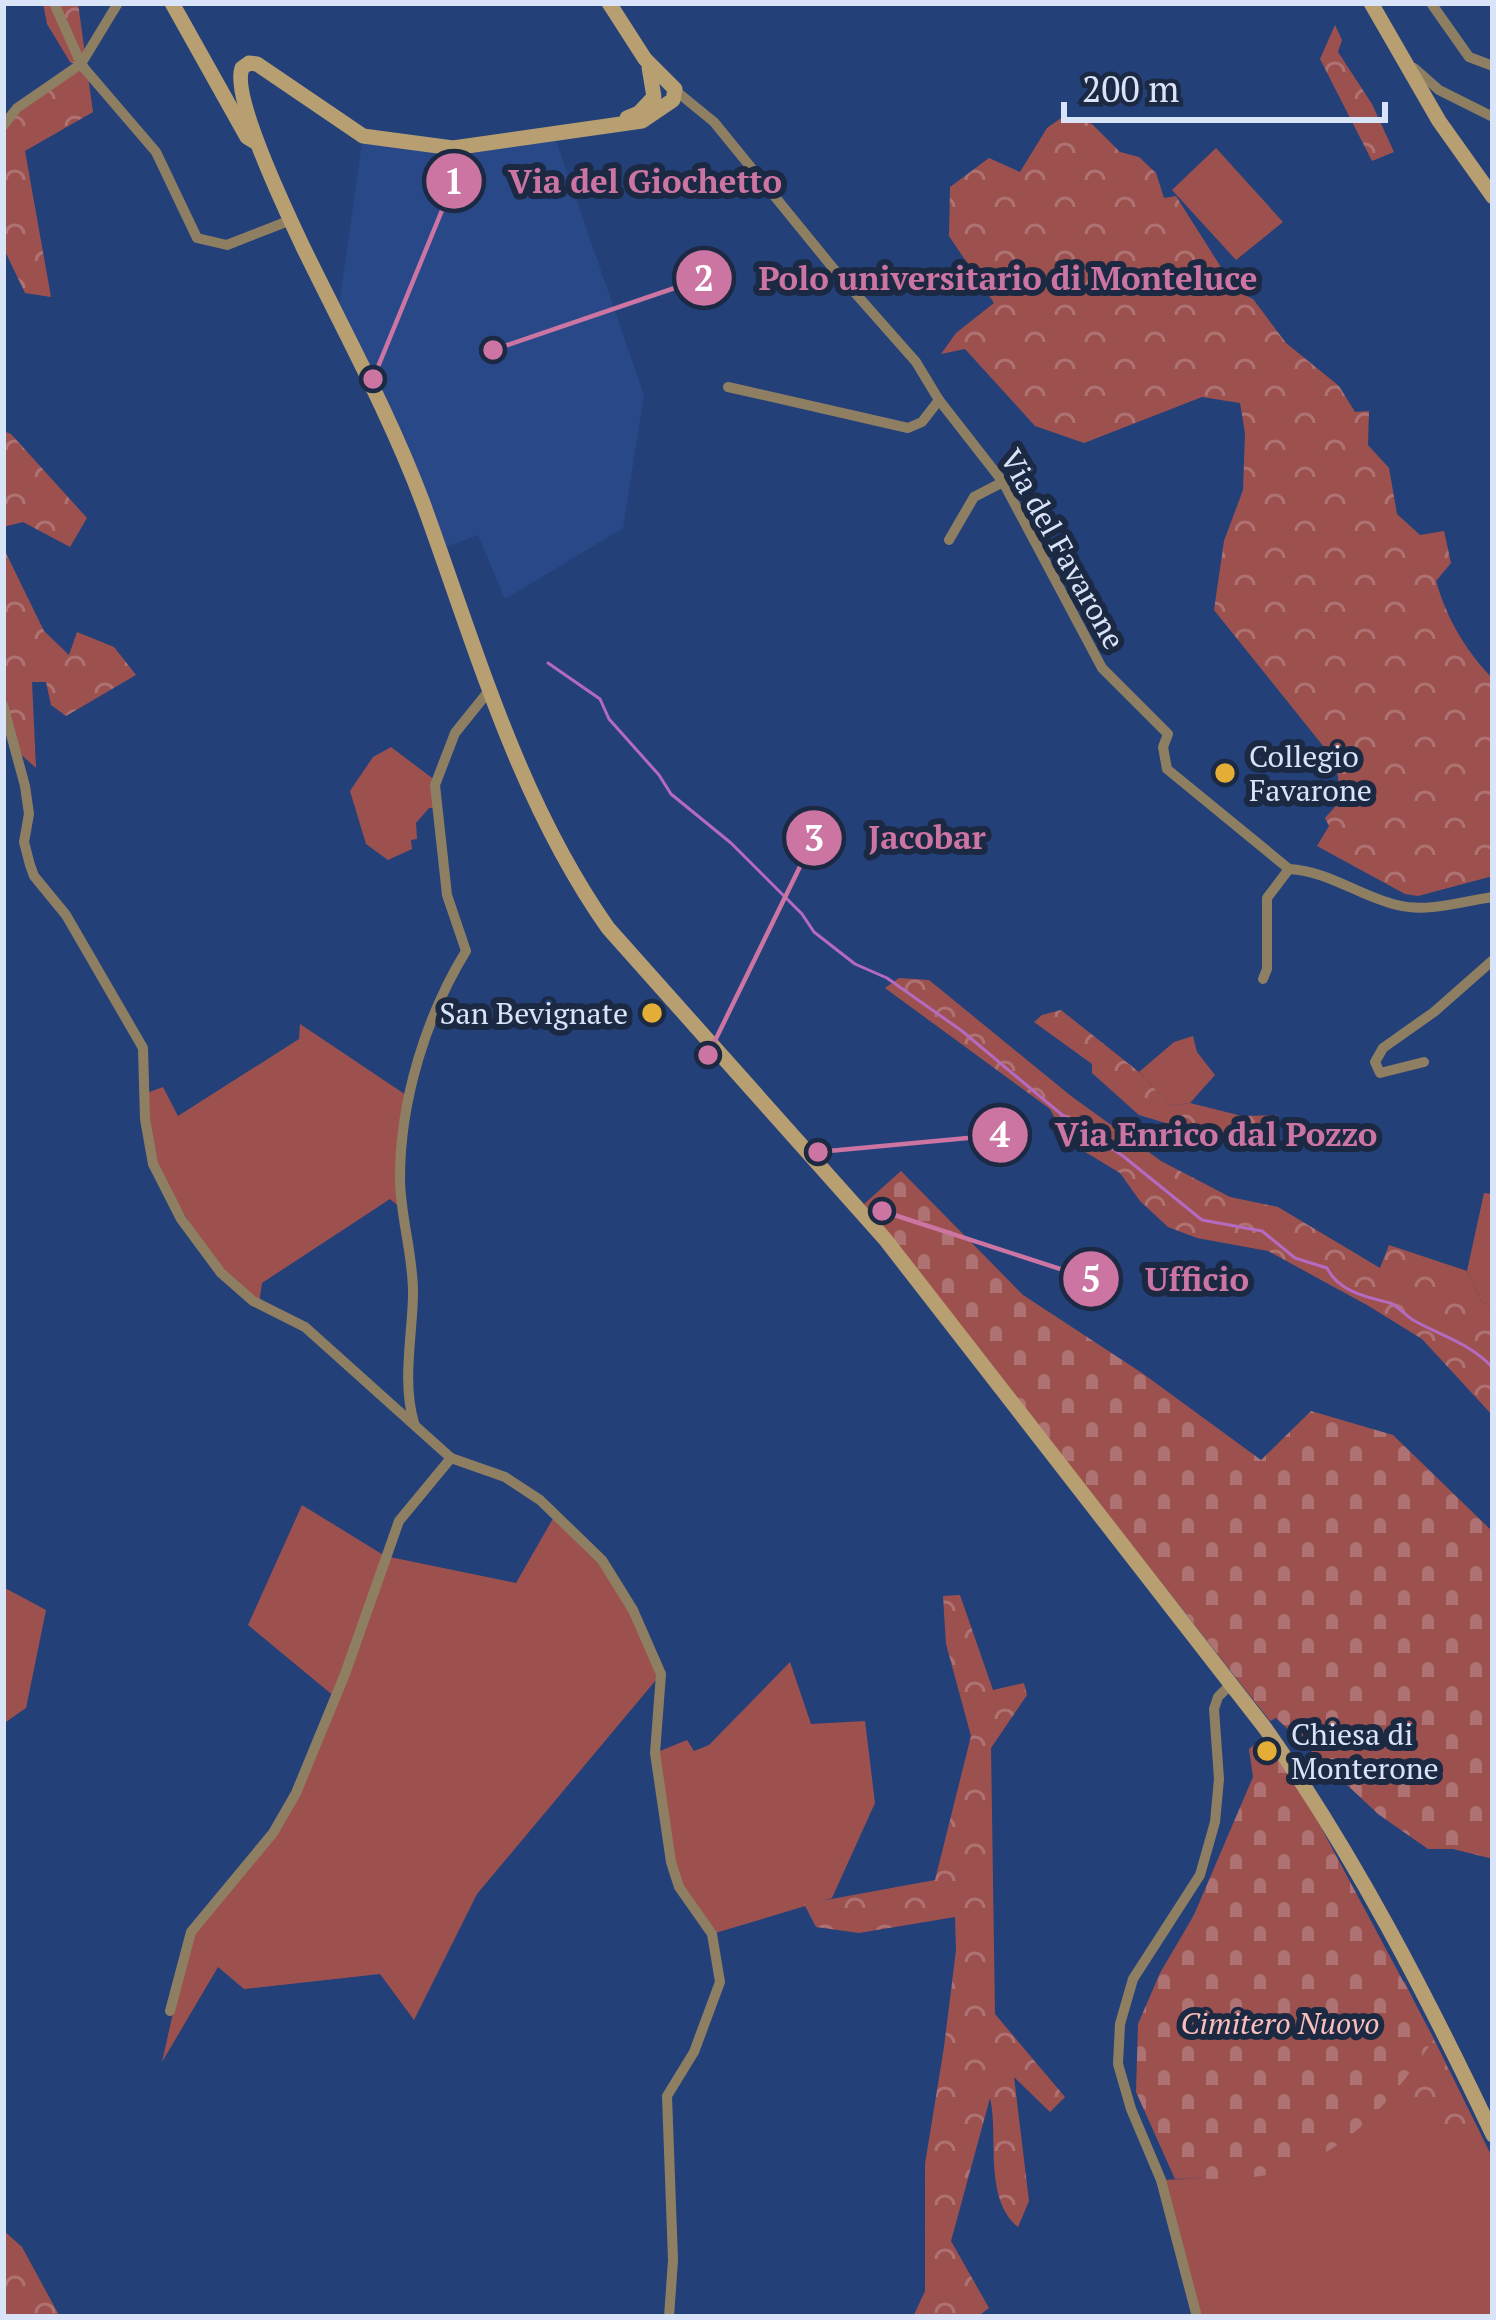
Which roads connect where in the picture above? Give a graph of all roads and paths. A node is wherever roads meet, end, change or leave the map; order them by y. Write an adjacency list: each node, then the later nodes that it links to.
1 (54, 3): 8 (street)
2 (118, 3): 8 (street)
3 (172, 3): 13 (street)
4 (609, 3): 10 (street)
5 (1371, 3): 7 (street)
6 (1431, 3): 9 (street)
7 (1394, 49): 11 (street); 14 (street)
8 (81, 62): 12 (street); 15 (street)
9 (1493, 66)
10 (664, 92): 13 (street); 17 (street, Via del Favarone)
11 (1493, 118)
12 (3, 126)
13 (259, 144): 15 (street)
14 (1493, 197)
15 (291, 220): 20 (street)
16 (728, 387): 17 (street)
17 (939, 400): 18 (street, Via del Favarone)
18 (1003, 482): 19 (street); 22 (street, Via del Favarone)
19 (949, 540)
20 (488, 692): 27 (street); 29 (street)
21 (3, 705): 27 (street)
22 (1288, 869): 23 (street, Via del Favarone); 25 (street)
23 (1492, 899)
24 (1493, 960): 26 (street)
25 (1263, 979)
26 (1424, 1062)
27 (415, 1425): 28 (street)
28 (451, 1458): 30 (street); 32 (street)
29 (1232, 1684): 31 (street); 33 (street)
30 (170, 2012)
31 (1493, 2135)
32 (669, 2317)
33 (1197, 2317)

